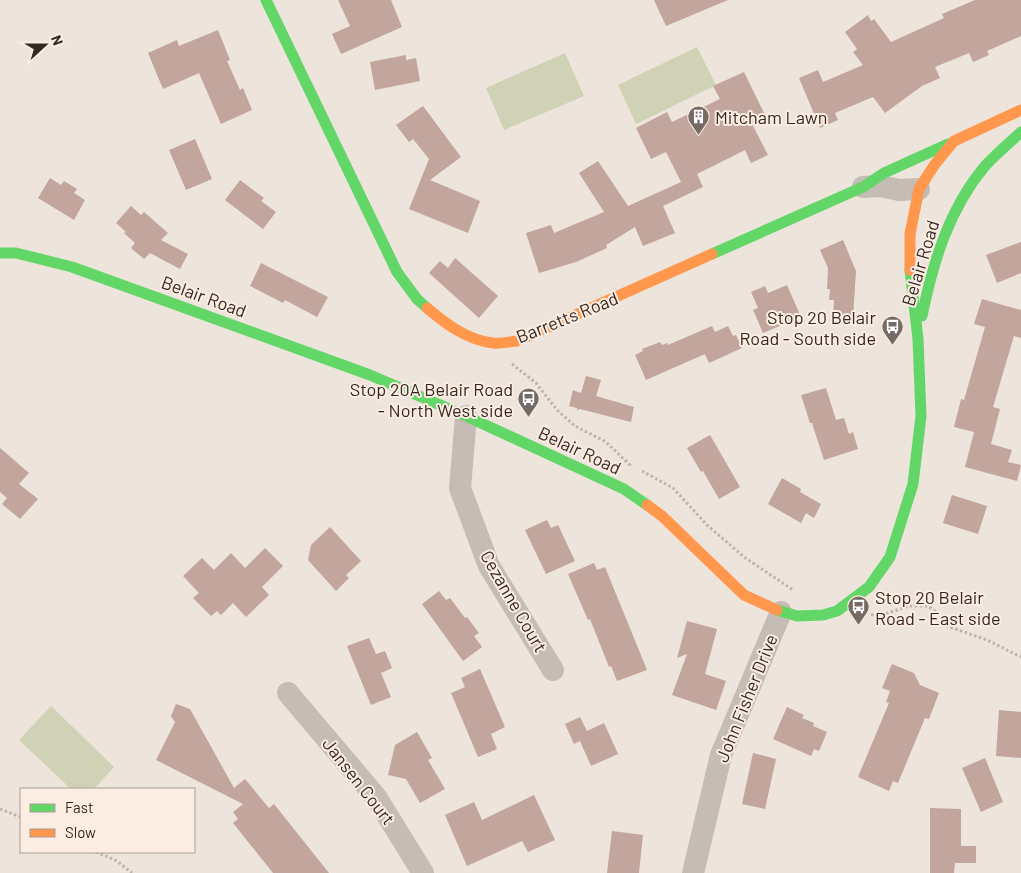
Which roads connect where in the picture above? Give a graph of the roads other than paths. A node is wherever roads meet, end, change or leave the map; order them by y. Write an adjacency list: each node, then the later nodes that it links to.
1 (266, 0): 8 (main road, Barretts Road)
2 (1021, 110): 6 (main road, Belair Road)
3 (1021, 128): 5 (main road)
4 (1021, 132): 10 (main road, Belair Road)
5 (997, 138)
6 (954, 141): 7 (main road, Belair Road); 8 (main road, Barretts Road)
7 (929, 185): 8 (street, Barretts Road); 10 (main road, Belair Road)
8 (863, 187)
9 (0, 253): 11 (main road, Belair Road)
10 (918, 339): 12 (main road, Belair Road)
11 (466, 416): 12 (main road, Belair Road); 13 (street, Cezanne Court)
12 (781, 612): 16 (street, John Fisher Drive)
13 (553, 670)
14 (288, 693): 15 (street, Jansen Court)
15 (424, 873)
16 (693, 873)

